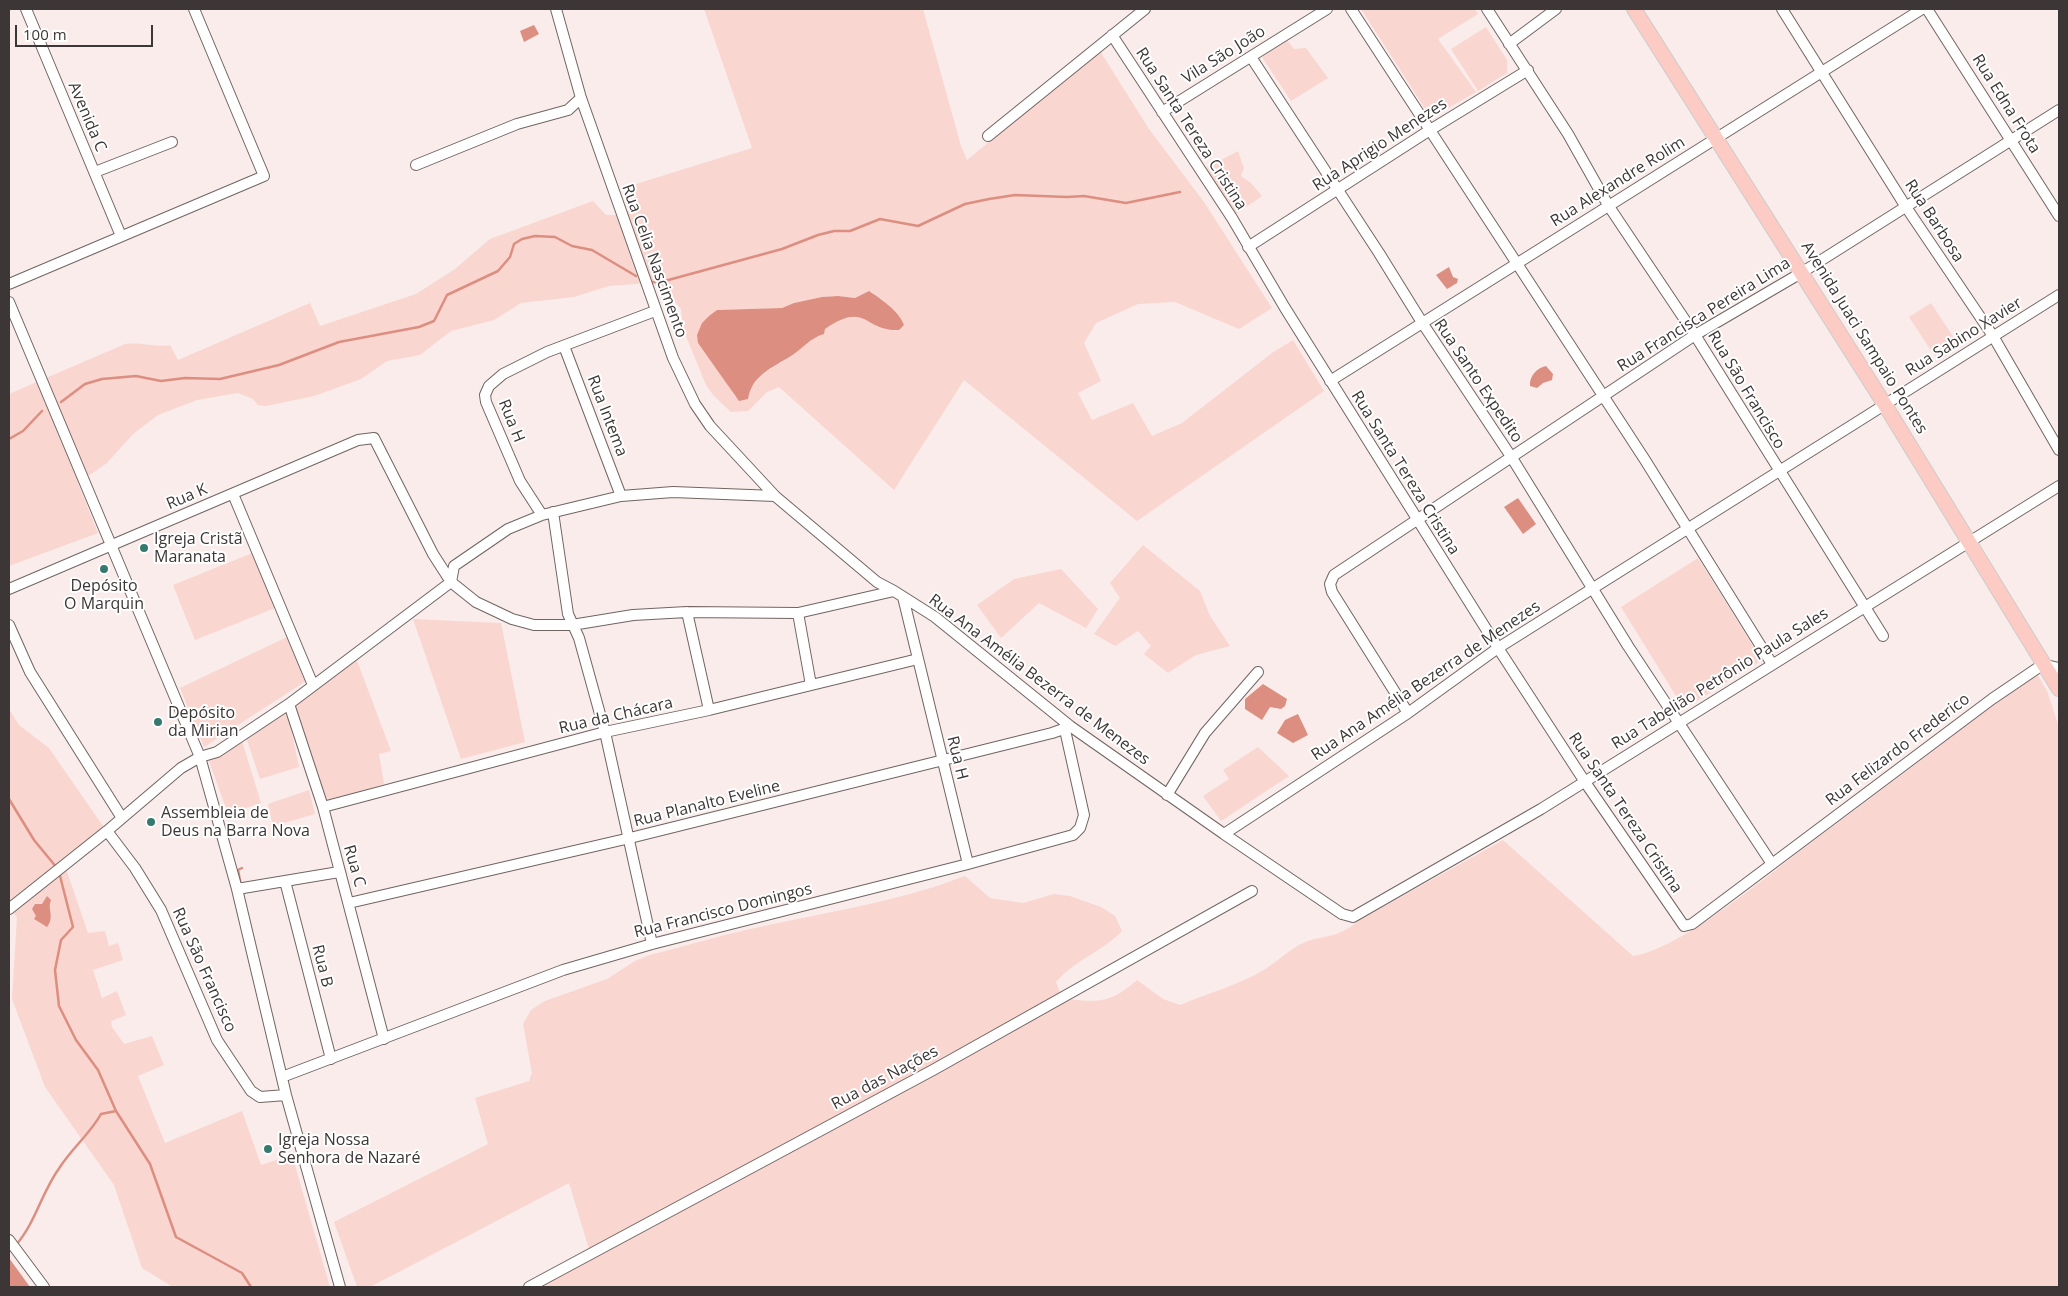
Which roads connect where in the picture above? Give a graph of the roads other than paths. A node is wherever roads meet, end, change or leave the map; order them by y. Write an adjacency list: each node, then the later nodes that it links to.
1 (26, 9): 27 (street, Avenida C)
2 (194, 9): 32 (street)
3 (556, 9): 18 (street, Rua Celia Nascimento)
4 (1145, 9): 13 (street)
5 (1327, 9): 15 (street, Vila São João)
6 (1351, 9): 21 (street)
7 (1487, 9): 14 (street, Rua São Francisco)
8 (1556, 9): 14 (street)
9 (1634, 9): 23 (main road, Avenida Juaci Sampaio Pontes)
10 (1782, 9): 17 (street, Rua Barbosa)
11 (1922, 9): 17 (street, Rua Alexandre Rolim)
12 (1927, 9): 24 (street, Rua Edna Frota)
13 (1112, 35): 20 (street, Rua Santa Tereza Cristina); 22 (street)
14 (1509, 44): 16 (street, Rua São Francisco)
15 (1251, 57): 20 (street, Vila São João); 28 (street, Rua Santo Expedito)
16 (1528, 70): 21 (street, Rua Aprigio Menezes); 29 (street, Rua São Francisco)
17 (1821, 73): 23 (street, Rua Alexandre Rolim); 30 (street, Rua Barbosa)
18 (581, 98): 26 (street); 39 (street, Rua Celia Nascimento)
19 (2059, 110): 24 (street, Rua Francisca Pereira Lima)
20 (1162, 112): 33 (street, Rua Santa Tereza Cristina)
21 (1430, 130): 28 (street, Rua Aprigio Menezes); 34 (street)
22 (988, 136)
23 (1717, 137): 29 (street, Rua Alexandre Rolim); 35 (main road, Avenida Juaci Sampaio Pontes)
24 (2012, 140): 30 (street, Rua Francisca Pereira Lima); 31 (street, Rua Edna Frota)
25 (172, 142): 27 (street)
26 (416, 165)
27 (95, 172): 32 (street, Avenida C)
28 (1337, 191): 33 (street, Rua Aprigio Menezes); 41 (street, Rua Santo Expedito)
29 (1608, 205): 34 (street, Rua Alexandre Rolim); 42 (street, Rua São Francisco)
30 (1906, 207): 35 (street, Rua Francisca Pereira Lima); 43 (street, Rua Barbosa)
31 (2059, 216)
32 (121, 236): 36 (street)
33 (1248, 246): 45 (street, Rua Santa Tereza Cristina)
34 (1517, 264): 41 (street, Rua Alexandre Rolim); 46 (street)
35 (1801, 273): 42 (street, Rua Francisca Pereira Lima); 47 (main road, Avenida Juaci Sampaio Pontes)
36 (9, 284)
37 (2059, 295): 43 (street, Rua Sabino Xavier)
38 (9, 302): 40 (street)
39 (655, 311): 44 (street); 54 (street, Rua Celia Nascimento)
40 (12, 317): 60 (street)
41 (1422, 324): 45 (street, Rua Alexandre Rolim); 49 (street, Rua Santo Expedito)
42 (1695, 335): 46 (street, Rua Francisca Pereira Lima); 50 (street, Rua São Francisco)
43 (1993, 336): 47 (street, Rua Sabino Xavier); 48 (street, Rua Barbosa)
44 (564, 346): 53 (street, Rua Intema); 56 (street, Rua H)
45 (1330, 381): 57 (street, Rua Santa Tereza Cristina)
46 (1603, 395): 49 (street, Rua Francisca Pereira Lima); 58 (street)
47 (1885, 405): 50 (street, Rua Ana Amélia Bezerra de Menezes); 59 (main road, Avenida Juaci Sampaio Pontes)
48 (2059, 450)
49 (1512, 458): 57 (street, Rua Francisca Pereira Lima); 63 (street, Rua Santo Expedito)
50 (1779, 472): 58 (street, Rua Ana Amélia Bezerra de Menezes); 65 (street, Rua São Francisco)
51 (2059, 486): 59 (street, Rua Tabelião Petrônio Paula Sales)
52 (233, 494): 60 (street, Rua K); 61 (street, Rua K); 76 (street)
53 (621, 496): 54 (street); 55 (street)
54 (775, 496): 64 (street, Rua Celia Nascimento)
55 (553, 512): 56 (street); 69 (street)
56 (542, 515): 61 (street)
57 (1415, 519): 71 (street, Rua Santa Tereza Cristina); 81 (street, Rua Francisca Pereira Lima)
58 (1687, 530): 63 (street, Rua Ana Amélia Bezerra de Menezes); 73 (street)
59 (1970, 541): 65 (street, Rua Tabelião Petrônio Paula Sales); 74 (main road, Avenida Juaci Sampaio Pontes)
60 (112, 546): 62 (street, Rua K); 85 (street)
61 (451, 582): 69 (street); 76 (street)
62 (10, 588)
63 (1592, 590): 71 (street, Rua Ana Amélia Bezerra de Menezes); 82 (street, Rua Santo Expedito)
64 (898, 594): 67 (street); 72 (street, Rua H); 83 (street, Rua Ana Amélia Bezerra de Menezes)
65 (1864, 606): 70 (street, Rua São Francisco); 73 (street, Rua Tabelião Petrônio Paula Sales)
66 (687, 612): 67 (street); 69 (street); 80 (street)
67 (798, 613): 77 (street)
68 (9, 625): 90 (street)
69 (572, 625): 84 (street)
70 (1883, 636)
71 (1498, 648): 81 (street, Rua Ana Amélia Bezerra de Menezes); 87 (street, Rua Santa Tereza Cristina)
72 (918, 659): 77 (street, Rua da Chácara); 86 (street, Rua H)
73 (1772, 664): 82 (street, Rua Tabelião Petrônio Paula Sales)
74 (2050, 665): 78 (main road, Avenida Juaci Sampaio Pontes); 95 (street, Rua Felizardo Frederico)
75 (1258, 672): 88 (street)
76 (313, 685): 79 (street)
77 (811, 685): 80 (street, Rua da Chácara)
78 (2059, 689)
79 (289, 704): 85 (street); 89 (street, Rua C)
80 (709, 710): 84 (street, Rua da Chácara)
81 (1408, 713): 92 (street, Rua Ana Amélia Bezerra de Menezes)
82 (1679, 722): 87 (street, Rua Tabelião Petrônio Paula Sales); 95 (street)
83 (1067, 728): 86 (street, Rua Planalto Eveline); 88 (street, Rua Ana Amélia Bezerra de Menezes); 94 (street, Rua Francisco Domingos)
84 (605, 732): 89 (street, Rua da Chácara); 93 (street)
85 (200, 757): 90 (street); 98 (street)
86 (942, 761): 93 (street, Rua Planalto Eveline); 94 (street, Rua H)
87 (1585, 782): 92 (street, Rua Tabelião Petrônio Paula Sales); 102 (street, Rua Santa Tereza Cristina)
88 (1167, 794): 92 (street, Rua Ana Amélia Bezerra de Menezes)
89 (323, 807): 96 (street, Rua C)
90 (122, 818): 91 (street)
91 (107, 831): 101 (street); 107 (street, Rua São Francisco)
92 (1224, 834)
93 (630, 838): 100 (street, Rua Planalto Eveline); 103 (street)
94 (968, 864): 103 (street, Rua Francisco Domingos)
95 (1772, 864): 102 (street, Rua Felizardo Frederico)
96 (339, 872): 97 (street); 100 (street, Rua C)
97 (285, 880): 98 (street); 105 (street, Rua B)
98 (237, 889): 106 (street)
99 (1252, 891): 111 (street, Rua das Nações)
100 (349, 903): 104 (street, Rua C)
101 (9, 910)
102 (1681, 922)
103 (652, 944): 104 (street, Rua Francisco Domingos)
104 (384, 1039): 105 (street, Rua Francisco Domingos)
105 (330, 1059): 106 (street, Rua Francisco Domingos)
106 (282, 1076): 107 (street)
107 (286, 1094): 110 (street)
108 (9, 1240): 109 (street)
109 (44, 1287)
110 (340, 1287)
111 (529, 1287)

